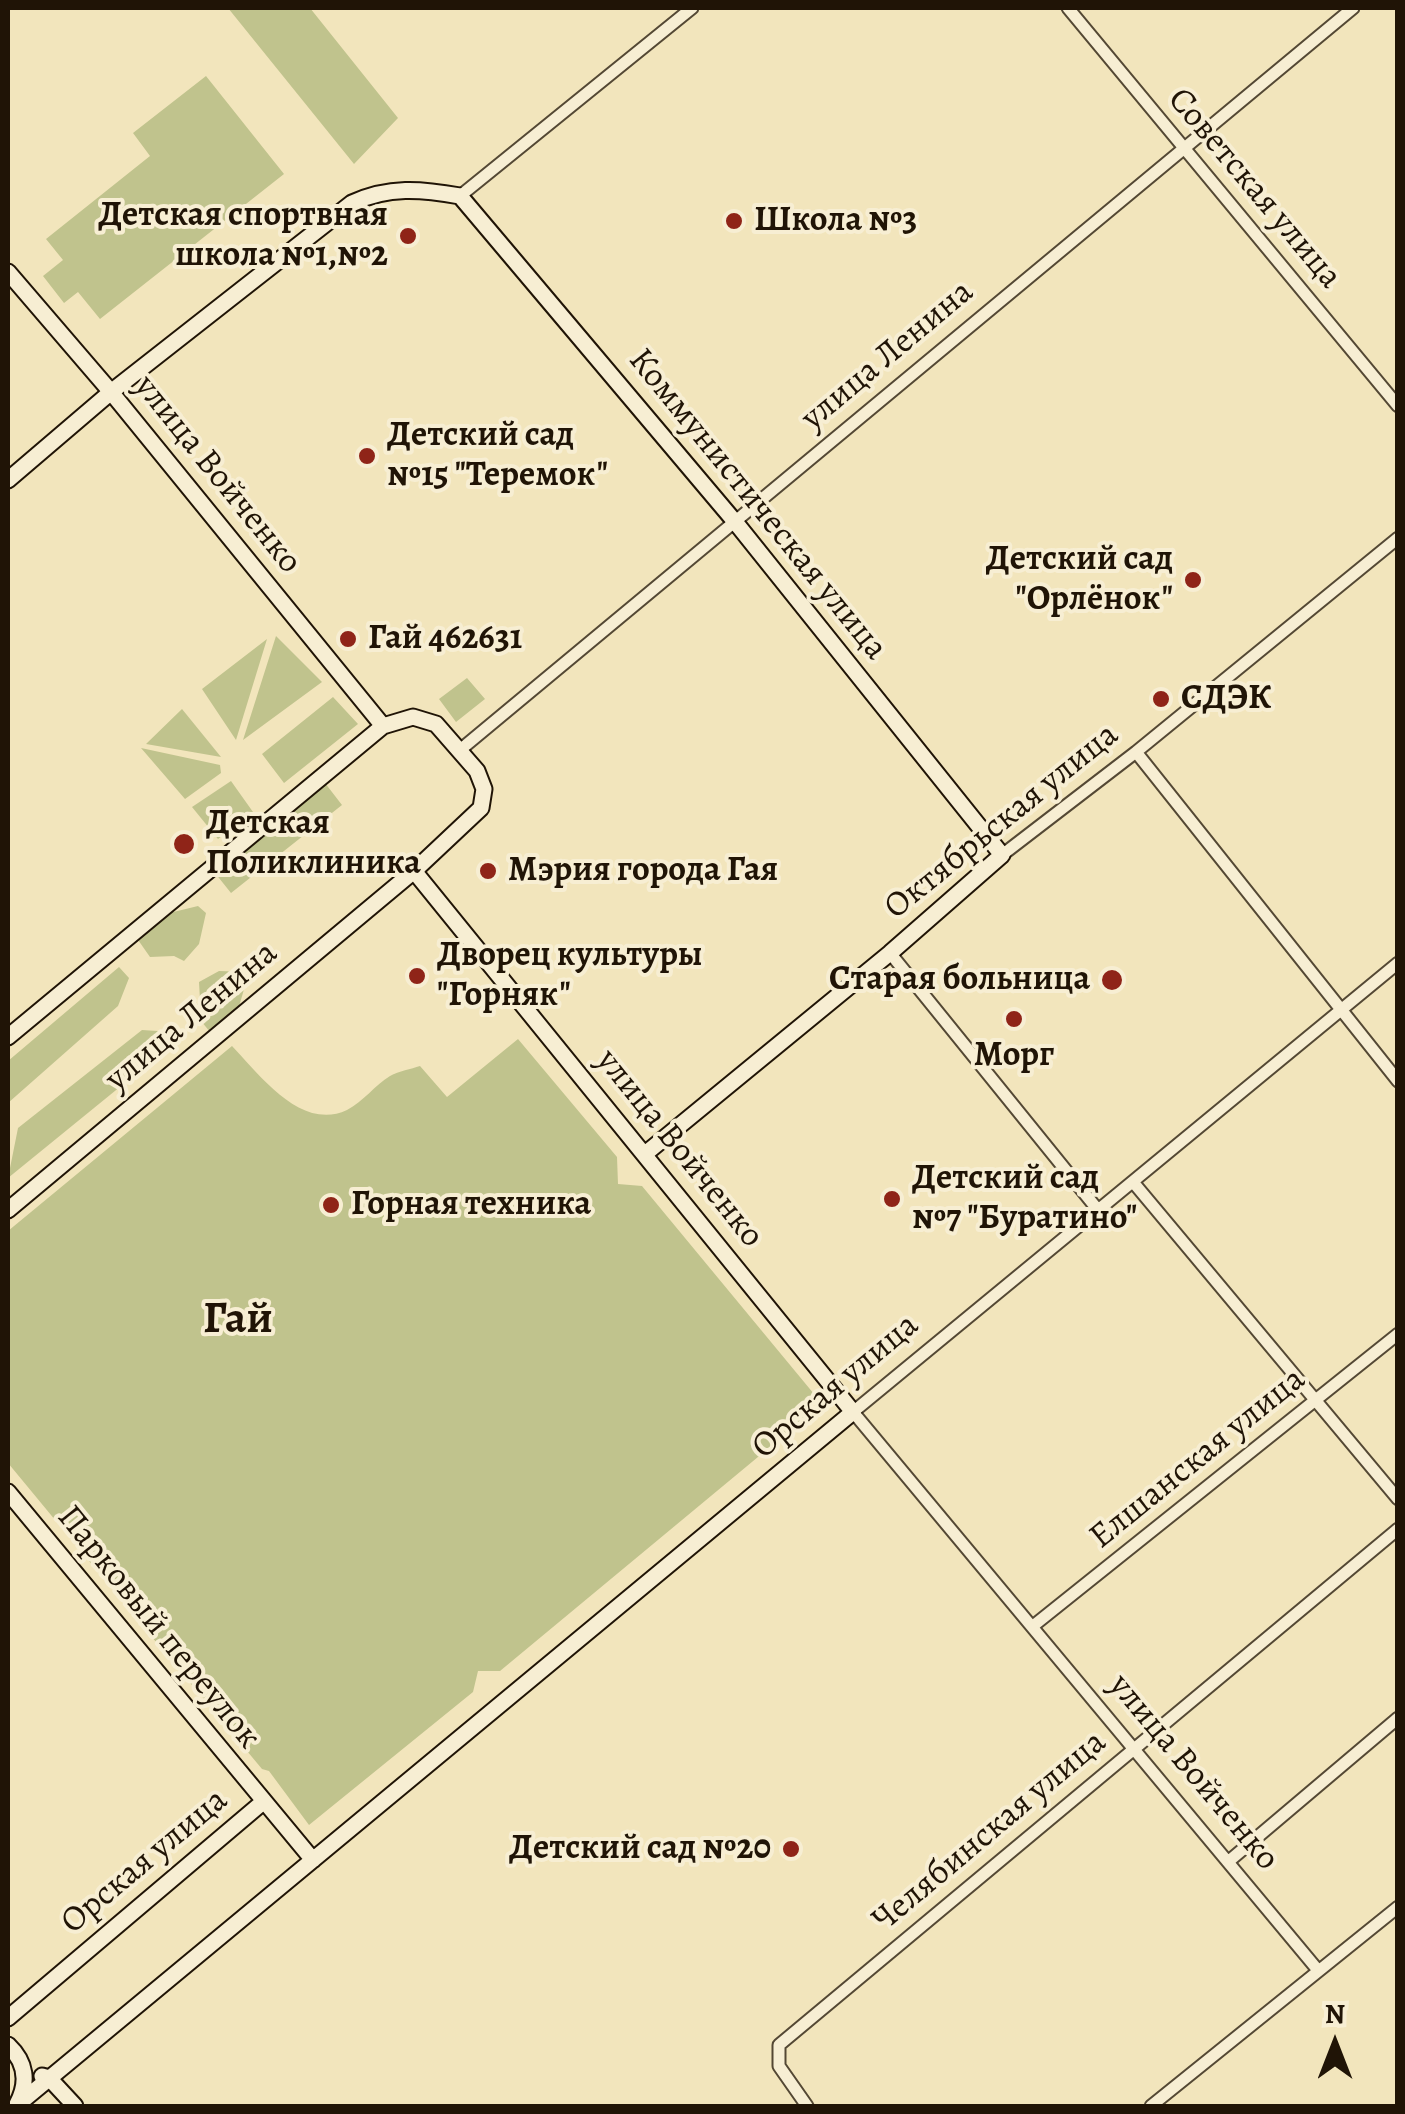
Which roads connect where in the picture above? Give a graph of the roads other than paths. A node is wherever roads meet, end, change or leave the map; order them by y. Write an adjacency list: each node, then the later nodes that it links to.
1 (692, 8): 5 (street)
2 (1068, 8): 4 (street, Советская улица)
3 (1353, 8): 4 (street, улица Ленина)
4 (1183, 147): 8 (street, Советская улица); 10 (street, улица Ленина)
5 (460, 196): 7 (main road); 10 (main road, Коммунистическая улица)
6 (8, 272): 7 (main road, улица Войченко)
7 (111, 392): 9 (main road); 12 (main road, улица Войченко)
8 (1398, 406)
9 (8, 480)
10 (736, 523): 13 (street, улица Ленина); 15 (main road, Коммунистическая улица)
11 (1398, 538): 14 (street, Октябрьская улица)
12 (383, 726): 13 (main road); 20 (main road)
13 (460, 750): 16 (main road)
14 (1136, 752): 15 (street, Октябрьская улица); 19 (street)
15 (1002, 856): 17 (main road, Октябрьская улица)
16 (414, 871): 22 (main road, улица Войченко); 24 (main road, улица Ленина)
17 (890, 953): 22 (main road, Октябрьская улица); 25 (street)
18 (1398, 962): 19 (street, Орская улица)
19 (1342, 1009): 21 (street); 23 (street, Орская улица)
20 (8, 1036)
21 (1398, 1081)
22 (645, 1154): 28 (main road, улица Войченко)
23 (1133, 1182): 25 (street, Орская улица); 27 (street)
24 (8, 1210)
25 (1098, 1210): 28 (street, Орская улица)
26 (1398, 1334): 27 (street, Елшанская улица)
27 (1315, 1402): 30 (street); 32 (street, Елшанская улица)
28 (852, 1412): 32 (street, улица Войченко); 36 (main road, Орская улица)
29 (8, 1492): 35 (main road, Парковый переулок)
30 (1398, 1499)
31 (1398, 1529): 34 (street, Челябинская улица)
32 (1032, 1626): 34 (street, улица Войченко)
33 (1398, 1718): 37 (street)
34 (1132, 1749): 37 (street, улица Войченко); 46 (street, Челябинская улица)
35 (263, 1802): 36 (main road, Орская улица); 40 (main road, Орская улица)
36 (313, 1860): 43 (main road, Орская улица)
37 (1229, 1861): 39 (street, улица Войченко)
38 (1398, 1907): 39 (street)
39 (1317, 1969): 47 (street)
40 (8, 2018)
41 (8, 2046): 42 (main road)
42 (24, 2068): 43 (main road); 44 (main road)
43 (49, 2078): 44 (main road, Орская улица); 45 (main road)
44 (15, 2106)
45 (75, 2106)
46 (807, 2106)
47 (1151, 2106)

